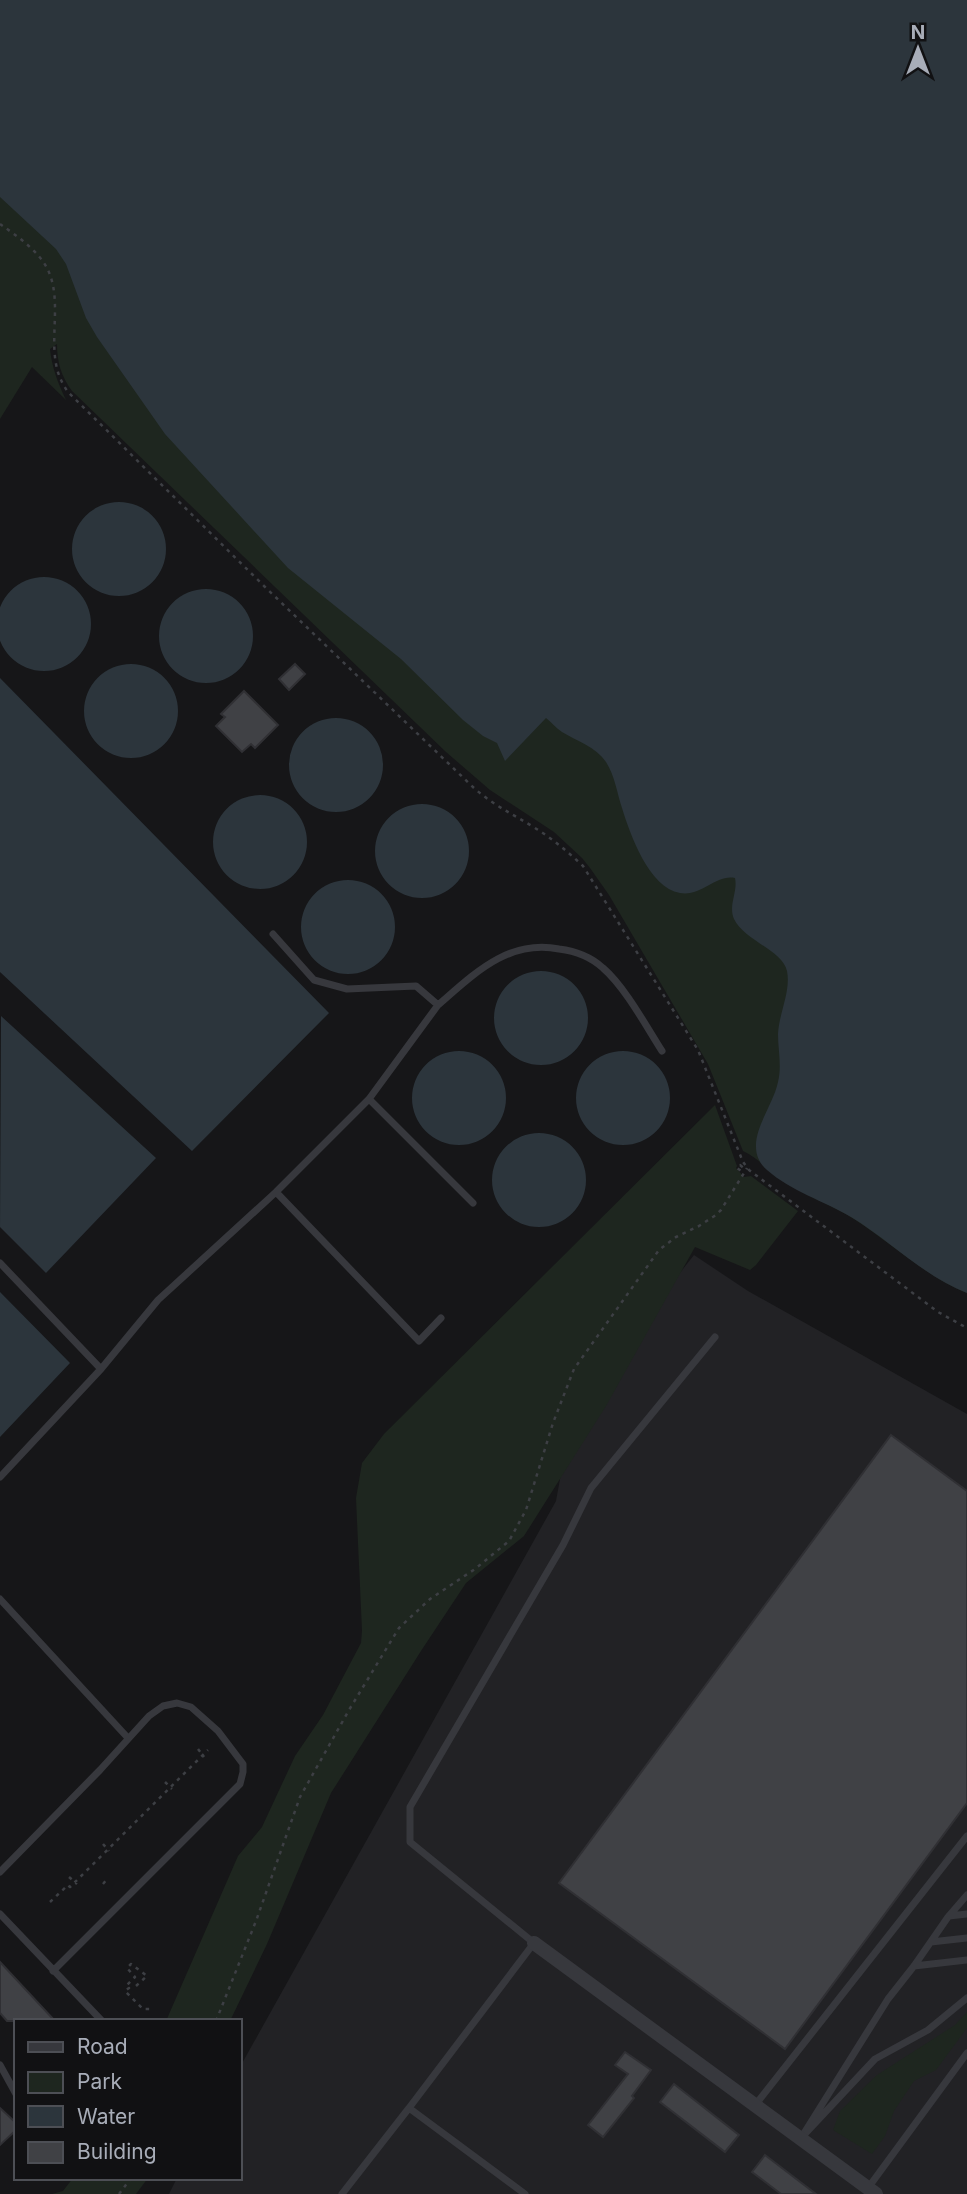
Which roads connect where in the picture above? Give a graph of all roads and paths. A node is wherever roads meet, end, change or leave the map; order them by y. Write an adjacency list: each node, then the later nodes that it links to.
1 (0, 224): 6 (path)
2 (273, 934): 3 (lane)
3 (438, 1005): 4 (lane); 5 (lane)
4 (662, 1051)
5 (369, 1099): 7 (lane); 8 (lane)
6 (747, 1168): 11 (path); 45 (path)
7 (276, 1192): 10 (lane); 13 (lane)
8 (473, 1203)
9 (0, 1263): 13 (lane)
10 (441, 1318)
11 (967, 1328)
12 (715, 1337): 37 (lane)
13 (101, 1369): 14 (lane)
14 (0, 1477)
15 (0, 1599): 16 (lane)
16 (128, 1738): 25 (lane); 40 (lane)
17 (198, 1749): 19 (path)
18 (208, 1750): 19 (path)
19 (203, 1756): 21 (path)
20 (165, 1782): 21 (path)
21 (171, 1788): 24 (path)
22 (967, 1836): 49 (lane)
23 (103, 1844): 24 (path)
24 (108, 1850): 28 (path)
25 (0, 1872)
26 (69, 1877): 28 (path)
27 (108, 1878): 29 (path)
28 (76, 1883): 31 (path)
29 (103, 1884)
30 (966, 1896): 34 (lane)
31 (50, 1902)
32 (0, 1914): 40 (lane)
33 (967, 1914): 34 (lane)
34 (948, 1917): 36 (lane)
35 (967, 1938): 36 (lane)
36 (931, 1942): 39 (lane)
37 (534, 1944): 49 (street); 50 (lane)
38 (967, 1960): 39 (lane)
39 (914, 1966): 51 (lane)
40 (52, 1971): 44 (lane)
41 (136, 1986): 43 (path)
42 (967, 1998): 51 (lane)
43 (150, 2009)
44 (100, 2019)
45 (217, 2019)
46 (967, 2053): 52 (lane)
47 (0, 2065): 48 (lane)
48 (14, 2090)
49 (755, 2104): 51 (street)
50 (408, 2108): 53 (lane); 54 (lane)
51 (801, 2138): 52 (street)
52 (872, 2191)
53 (342, 2194)
54 (525, 2194)

